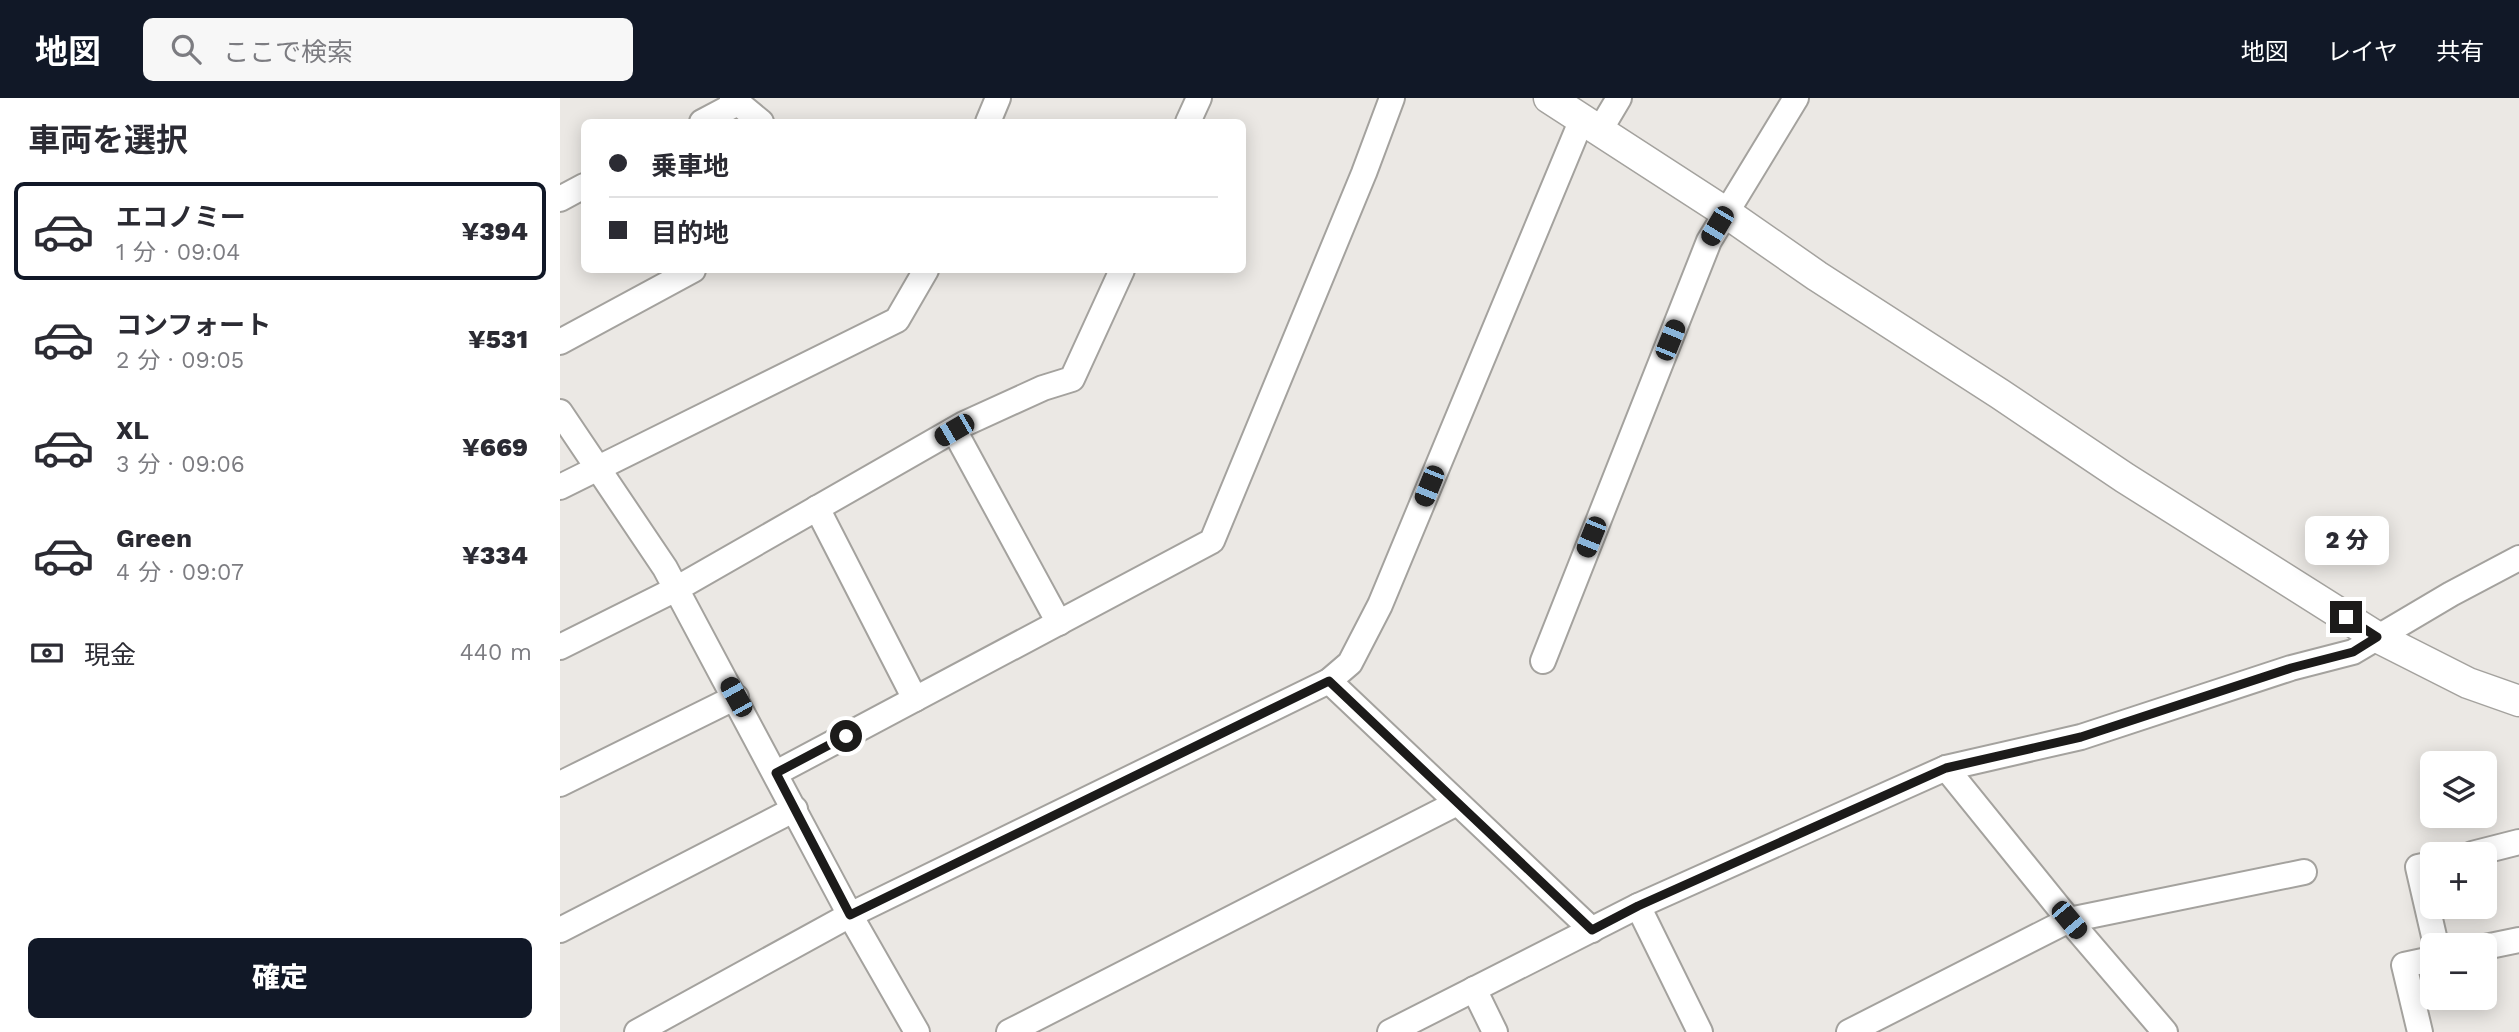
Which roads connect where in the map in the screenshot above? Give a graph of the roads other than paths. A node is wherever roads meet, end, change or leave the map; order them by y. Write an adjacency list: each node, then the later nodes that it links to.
1 (998, 98): 10 (street)
2 (1199, 98): 11 (street)
3 (1392, 98): 27 (street)
4 (1549, 98): 12 (street)
5 (1619, 98): 12 (street)
6 (1796, 98): 15 (street)
7 (735, 101): 8 (street); 9 (street)
8 (707, 119)
9 (757, 119)
10 (989, 119)
11 (1189, 119)
12 (1591, 125): 15 (street); 31 (street)
13 (581, 188): 14 (street)
14 (560, 200)
15 (1725, 212): 28 (street); 30 (street)
16 (687, 273): 19 (street)
17 (924, 273): 22 (street)
18 (1121, 273): 21 (street)
19 (560, 342)
20 (560, 412): 22 (street)
21 (954, 430): 24 (street); 27 (street)
22 (599, 468): 23 (street); 26 (street)
23 (560, 487)
24 (817, 508): 26 (street); 33 (street)
25 (2519, 558): 28 (street)
26 (677, 589): 29 (street); 32 (street)
27 (1059, 623): 33 (street)
28 (2377, 637): 34 (street); 35 (street)
29 (560, 647)
30 (1543, 661)
31 (1329, 681): 38 (street); 44 (street)
32 (736, 697): 36 (street); 37 (street)
33 (915, 699): 36 (street)
34 (2519, 702)
35 (1946, 768): 43 (street); 45 (street)
36 (776, 773): 39 (street)
37 (560, 784)
38 (1457, 803): 47 (street); 54 (street)
39 (794, 809): 44 (street); 46 (street)
40 (2519, 842): 41 (street)
41 (2497, 848)
42 (2304, 872): 45 (street)
43 (1638, 906): 47 (street); 57 (street)
44 (850, 915): 52 (street); 53 (street)
45 (2069, 920): 58 (street); 59 (street)
46 (560, 930)
47 (1592, 930): 51 (street)
48 (2519, 940): 49 (street)
49 (2497, 945)
50 (2420, 962): 60 (street)
51 (1475, 989): 55 (street); 56 (street)
52 (637, 1032)
53 (917, 1032)
54 (1009, 1032)
55 (1390, 1032)
56 (1495, 1032)
57 (1700, 1032)
58 (1849, 1032)
59 (2165, 1032)
60 (2420, 1032)

